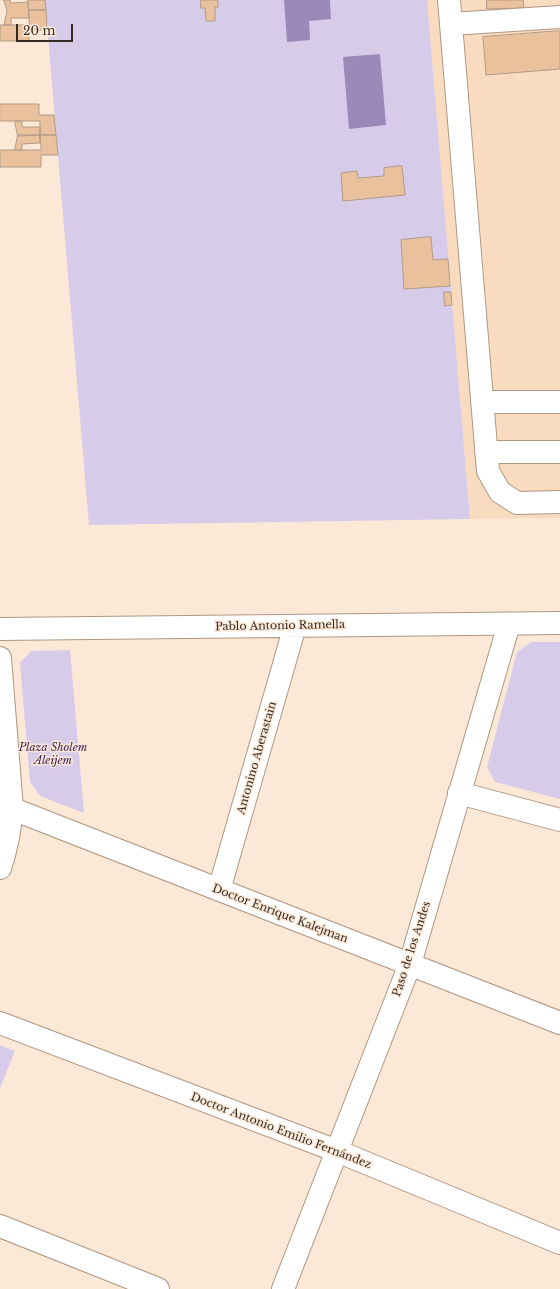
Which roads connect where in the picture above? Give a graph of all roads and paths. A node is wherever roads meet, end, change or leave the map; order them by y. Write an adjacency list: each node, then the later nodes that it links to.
1 (449, 0): 3 (street)
2 (560, 17): 3 (street)
3 (451, 24): 4 (street)
4 (482, 402): 5 (street); 6 (street)
5 (560, 402)
6 (486, 452): 7 (street); 8 (street)
7 (560, 452)
8 (560, 502)
9 (560, 623): 10 (street, Pablo Antonio Ramella)
10 (509, 624): 11 (street, Pablo Antonio Ramella); 14 (street, Paso de los Andes)
11 (295, 626): 12 (street, Pablo Antonio Ramella); 18 (street, Antonino Aberastain)
12 (0, 629)
13 (0, 658): 15 (street)
14 (459, 793): 16 (street); 19 (street, Paso de los Andes)
15 (6, 806): 17 (street); 18 (street, Doctor Enrique Kalejman)
16 (560, 820)
17 (0, 868)
18 (219, 890): 19 (street, Doctor Enrique Kalejman)
19 (410, 964): 21 (street, Doctor Enrique Kalejman); 22 (street, Paso de los Andes)
20 (0, 1023): 22 (street, Doctor Antonio Emilio Fernández)
21 (560, 1023)
22 (337, 1151): 24 (street, Doctor Antonio Emilio Fernández); 26 (street, Paso de los Andes)
23 (0, 1226): 25 (street)
24 (560, 1243)
25 (158, 1289)
26 (283, 1289)

